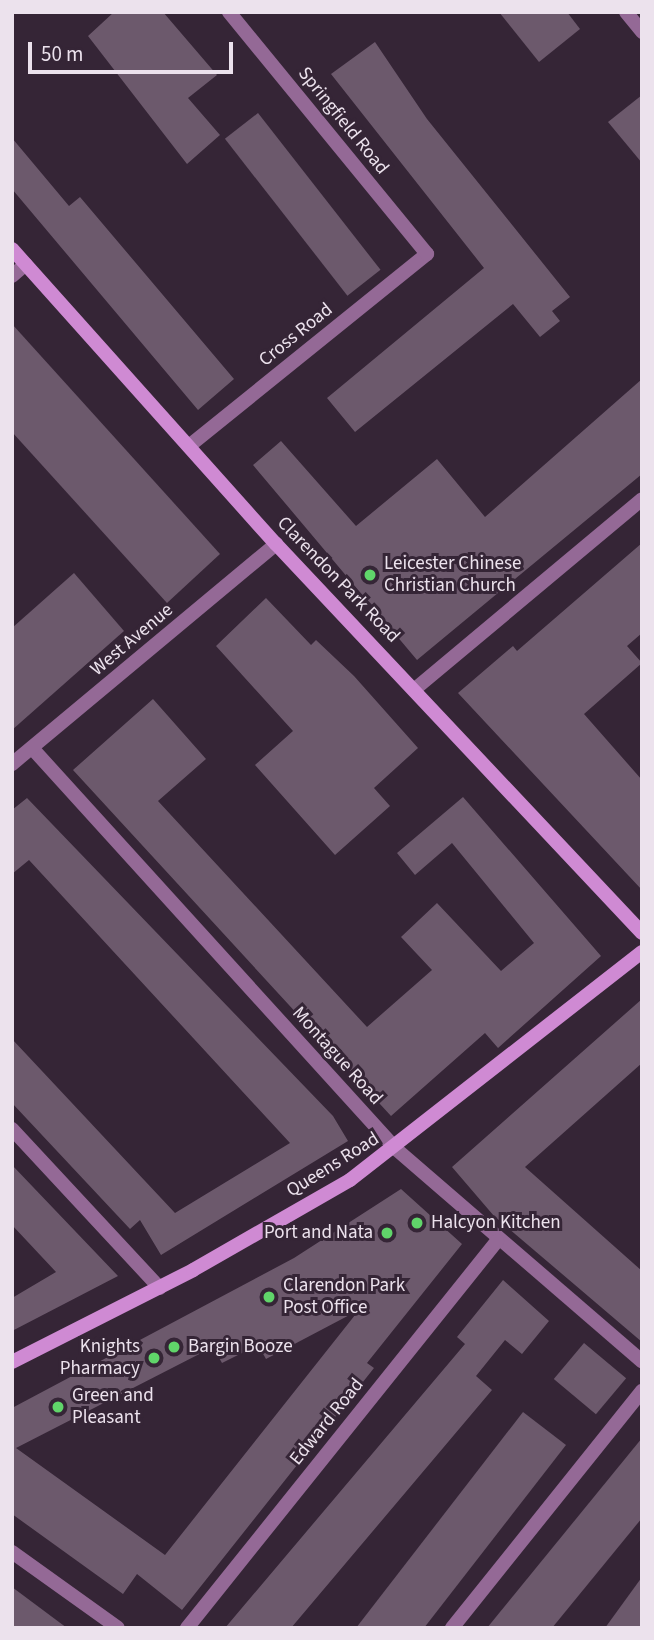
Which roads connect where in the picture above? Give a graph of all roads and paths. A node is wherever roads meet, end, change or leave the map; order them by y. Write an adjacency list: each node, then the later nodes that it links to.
1 (229, 12): 5 (street, Springfield Road)
2 (626, 12): 3 (street)
3 (642, 32)
4 (12, 249): 6 (street, Clarendon Park Road)
5 (427, 254): 8 (street, Cross Road)
6 (26, 264): 7 (street); 8 (street, Clarendon Park Road)
7 (12, 276)
8 (189, 446): 10 (street, Clarendon Park Road)
9 (642, 499): 11 (street)
10 (276, 544): 11 (street, Clarendon Park Road); 12 (street, West Avenue)
11 (415, 689): 14 (street, Clarendon Park Road)
12 (32, 748): 13 (street, West Avenue); 17 (street, Montague Road)
13 (12, 764)
14 (642, 933)
15 (642, 952): 17 (street, Queens Road)
16 (12, 1129): 19 (street)
17 (396, 1149): 18 (street, Montague Road); 19 (street, Queens Road)
18 (497, 1241): 20 (street, Montague Road); 25 (street, Edward Road)
19 (160, 1288): 21 (street, Queens Road)
20 (642, 1360)
21 (12, 1362)
22 (642, 1391): 26 (street)
23 (12, 1552): 24 (street)
24 (118, 1628)
25 (187, 1628)
26 (452, 1628)

